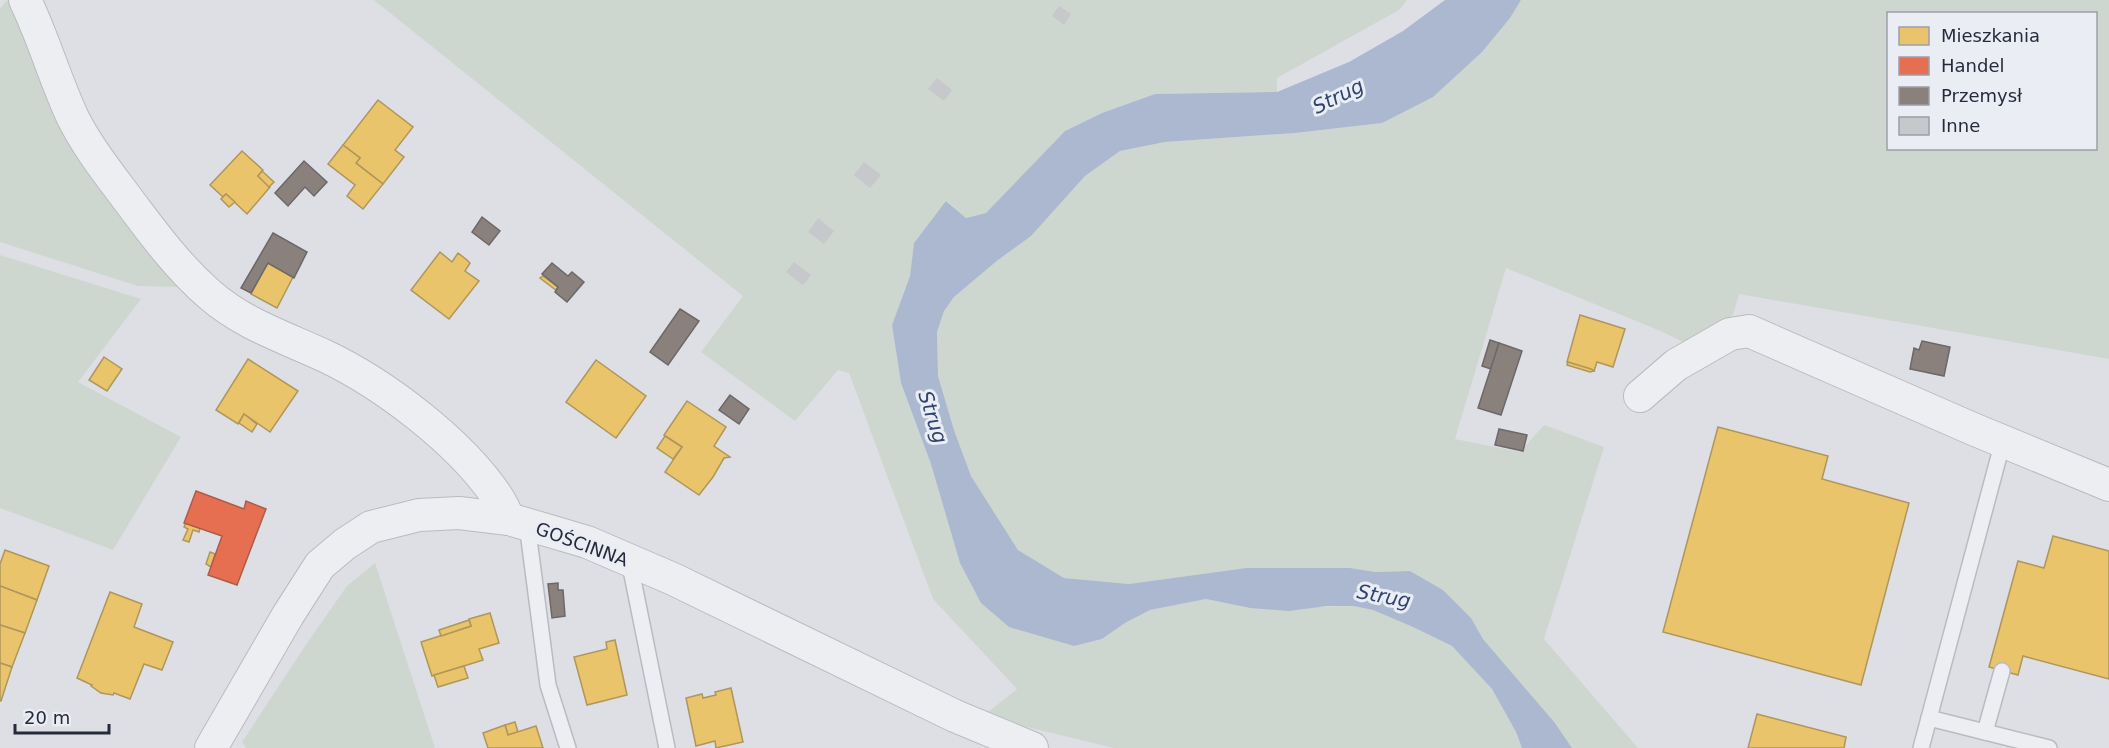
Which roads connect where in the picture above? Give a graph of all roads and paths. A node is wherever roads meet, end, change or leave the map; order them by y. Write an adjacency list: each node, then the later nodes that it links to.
1 (25, 0): 5 (street)
2 (1640, 396): 3 (street)
3 (2003, 441): 4 (street); 8 (lane)
4 (2109, 485)
5 (518, 522): 6 (street, GOŚCINNA); 10 (street, GOŚCINNA); 11 (lane)
6 (629, 560): 12 (lane); 13 (street, GOŚCINNA)
7 (2002, 671): 9 (lane)
8 (1929, 718): 9 (lane); 14 (lane)
9 (1985, 732): 15 (lane)
10 (211, 748)
11 (568, 748)
12 (667, 748)
13 (1032, 748)
14 (1922, 748)
15 (2049, 748)

